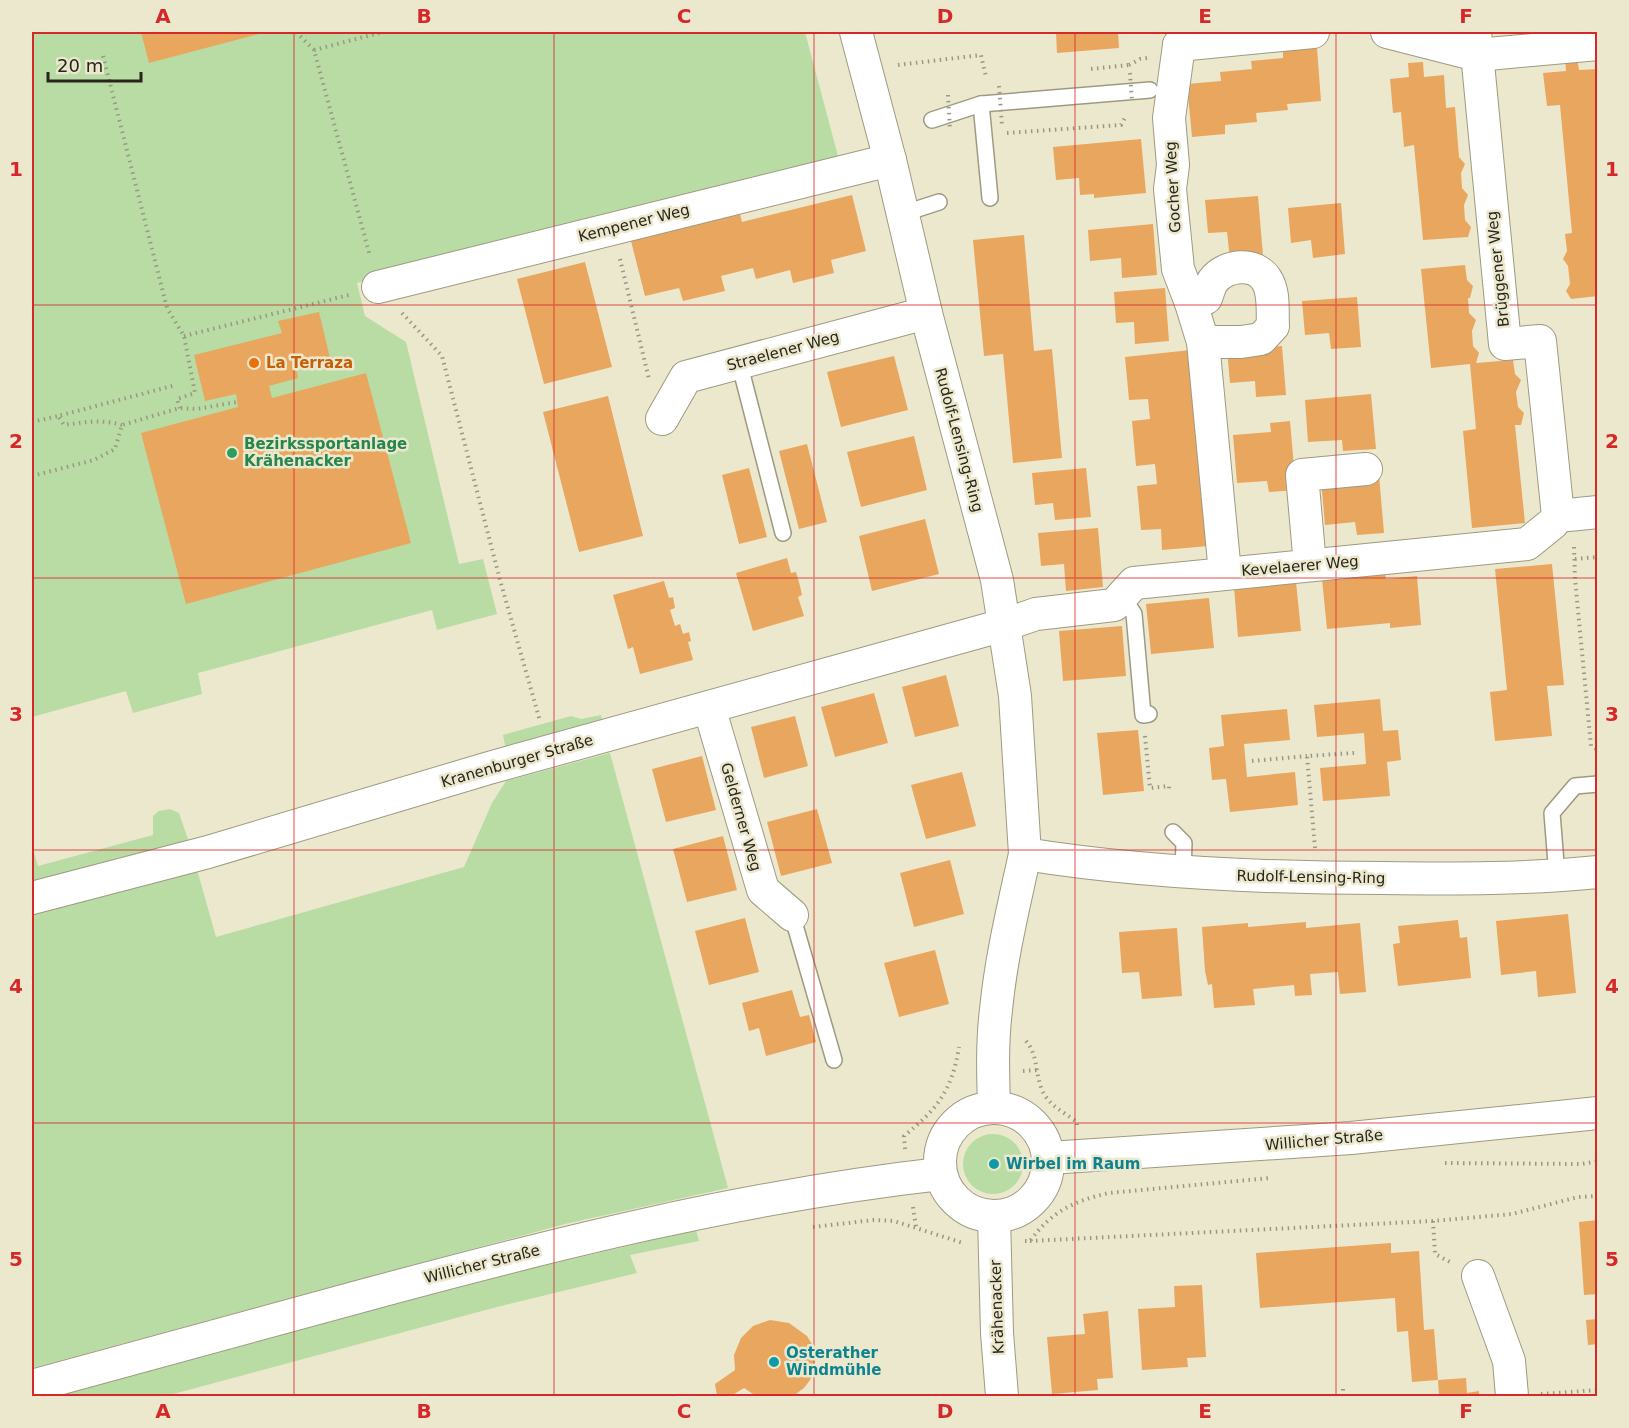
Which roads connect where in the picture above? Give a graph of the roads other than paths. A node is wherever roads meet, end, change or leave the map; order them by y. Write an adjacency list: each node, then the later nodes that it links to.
1 (856, 32): 9 (street, Rudolf-Lensing-Ring)
2 (1313, 32): 6 (street)
3 (1387, 32): 4 (street)
4 (1476, 43): 5 (street); 21 (street, Brüggener Weg)
5 (1598, 44)
6 (1160, 64): 7 (lane); 14 (street, Gocher Weg)
7 (981, 104): 8 (lane); 10 (lane)
8 (932, 120)
9 (890, 160): 12 (street, Rudolf-Lensing-Ring); 13 (street, Kempener Weg)
10 (990, 198)
11 (939, 202): 12 (lane)
12 (902, 214): 15 (street, Rudolf-Lensing-Ring)
13 (378, 288)
14 (1191, 303): 16 (street, Gocher Weg); 16 (street)
15 (926, 313): 17 (street, Straelener Weg); 26 (street, Rudolf-Lensing-Ring)
16 (1203, 342): 24 (street, Gocher Weg)
17 (739, 362): 18 (street, Straelener Weg); 22 (lane)
18 (662, 419)
19 (1366, 469): 23 (street)
20 (1598, 512): 21 (street)
21 (1566, 529): 23 (street, Kevelaerer Weg)
22 (783, 533)
23 (1310, 565): 24 (street, Kevelaerer Weg)
24 (1225, 573): 25 (street, Kevelaerer Weg)
25 (1122, 596): 26 (street, Kevelaerer Weg); 28 (lane)
26 (1004, 625): 27 (street, Kranenburger Straße); 31 (street, Rudolf-Lensing-Ring)
27 (709, 707): 35 (street, Kranenburger Straße); 36 (street, Gelderner Weg)
28 (1146, 714)
29 (1598, 784): 34 (lane)
30 (1173, 832): 32 (lane)
31 (1025, 854): 32 (street, Rudolf-Lensing-Ring); 38 (street, Rudolf-Lensing-Ring)
32 (1183, 872): 34 (street, Rudolf-Lensing-Ring)
33 (1598, 872): 34 (street, Rudolf-Lensing-Ring)
34 (1557, 876)
35 (32, 898)
36 (792, 915): 37 (lane)
37 (834, 1060)
38 (994, 1107): 40 (street); 41 (street)
39 (1598, 1113): 40 (street, Willicher Straße)
40 (1049, 1158): 42 (street)
41 (940, 1174): 42 (street); 44 (street, Willicher Straße)
42 (995, 1229): 45 (street, Krähenacker)
43 (1478, 1276): 46 (street)
44 (32, 1386)
45 (1002, 1396)
46 (1523, 1396)

